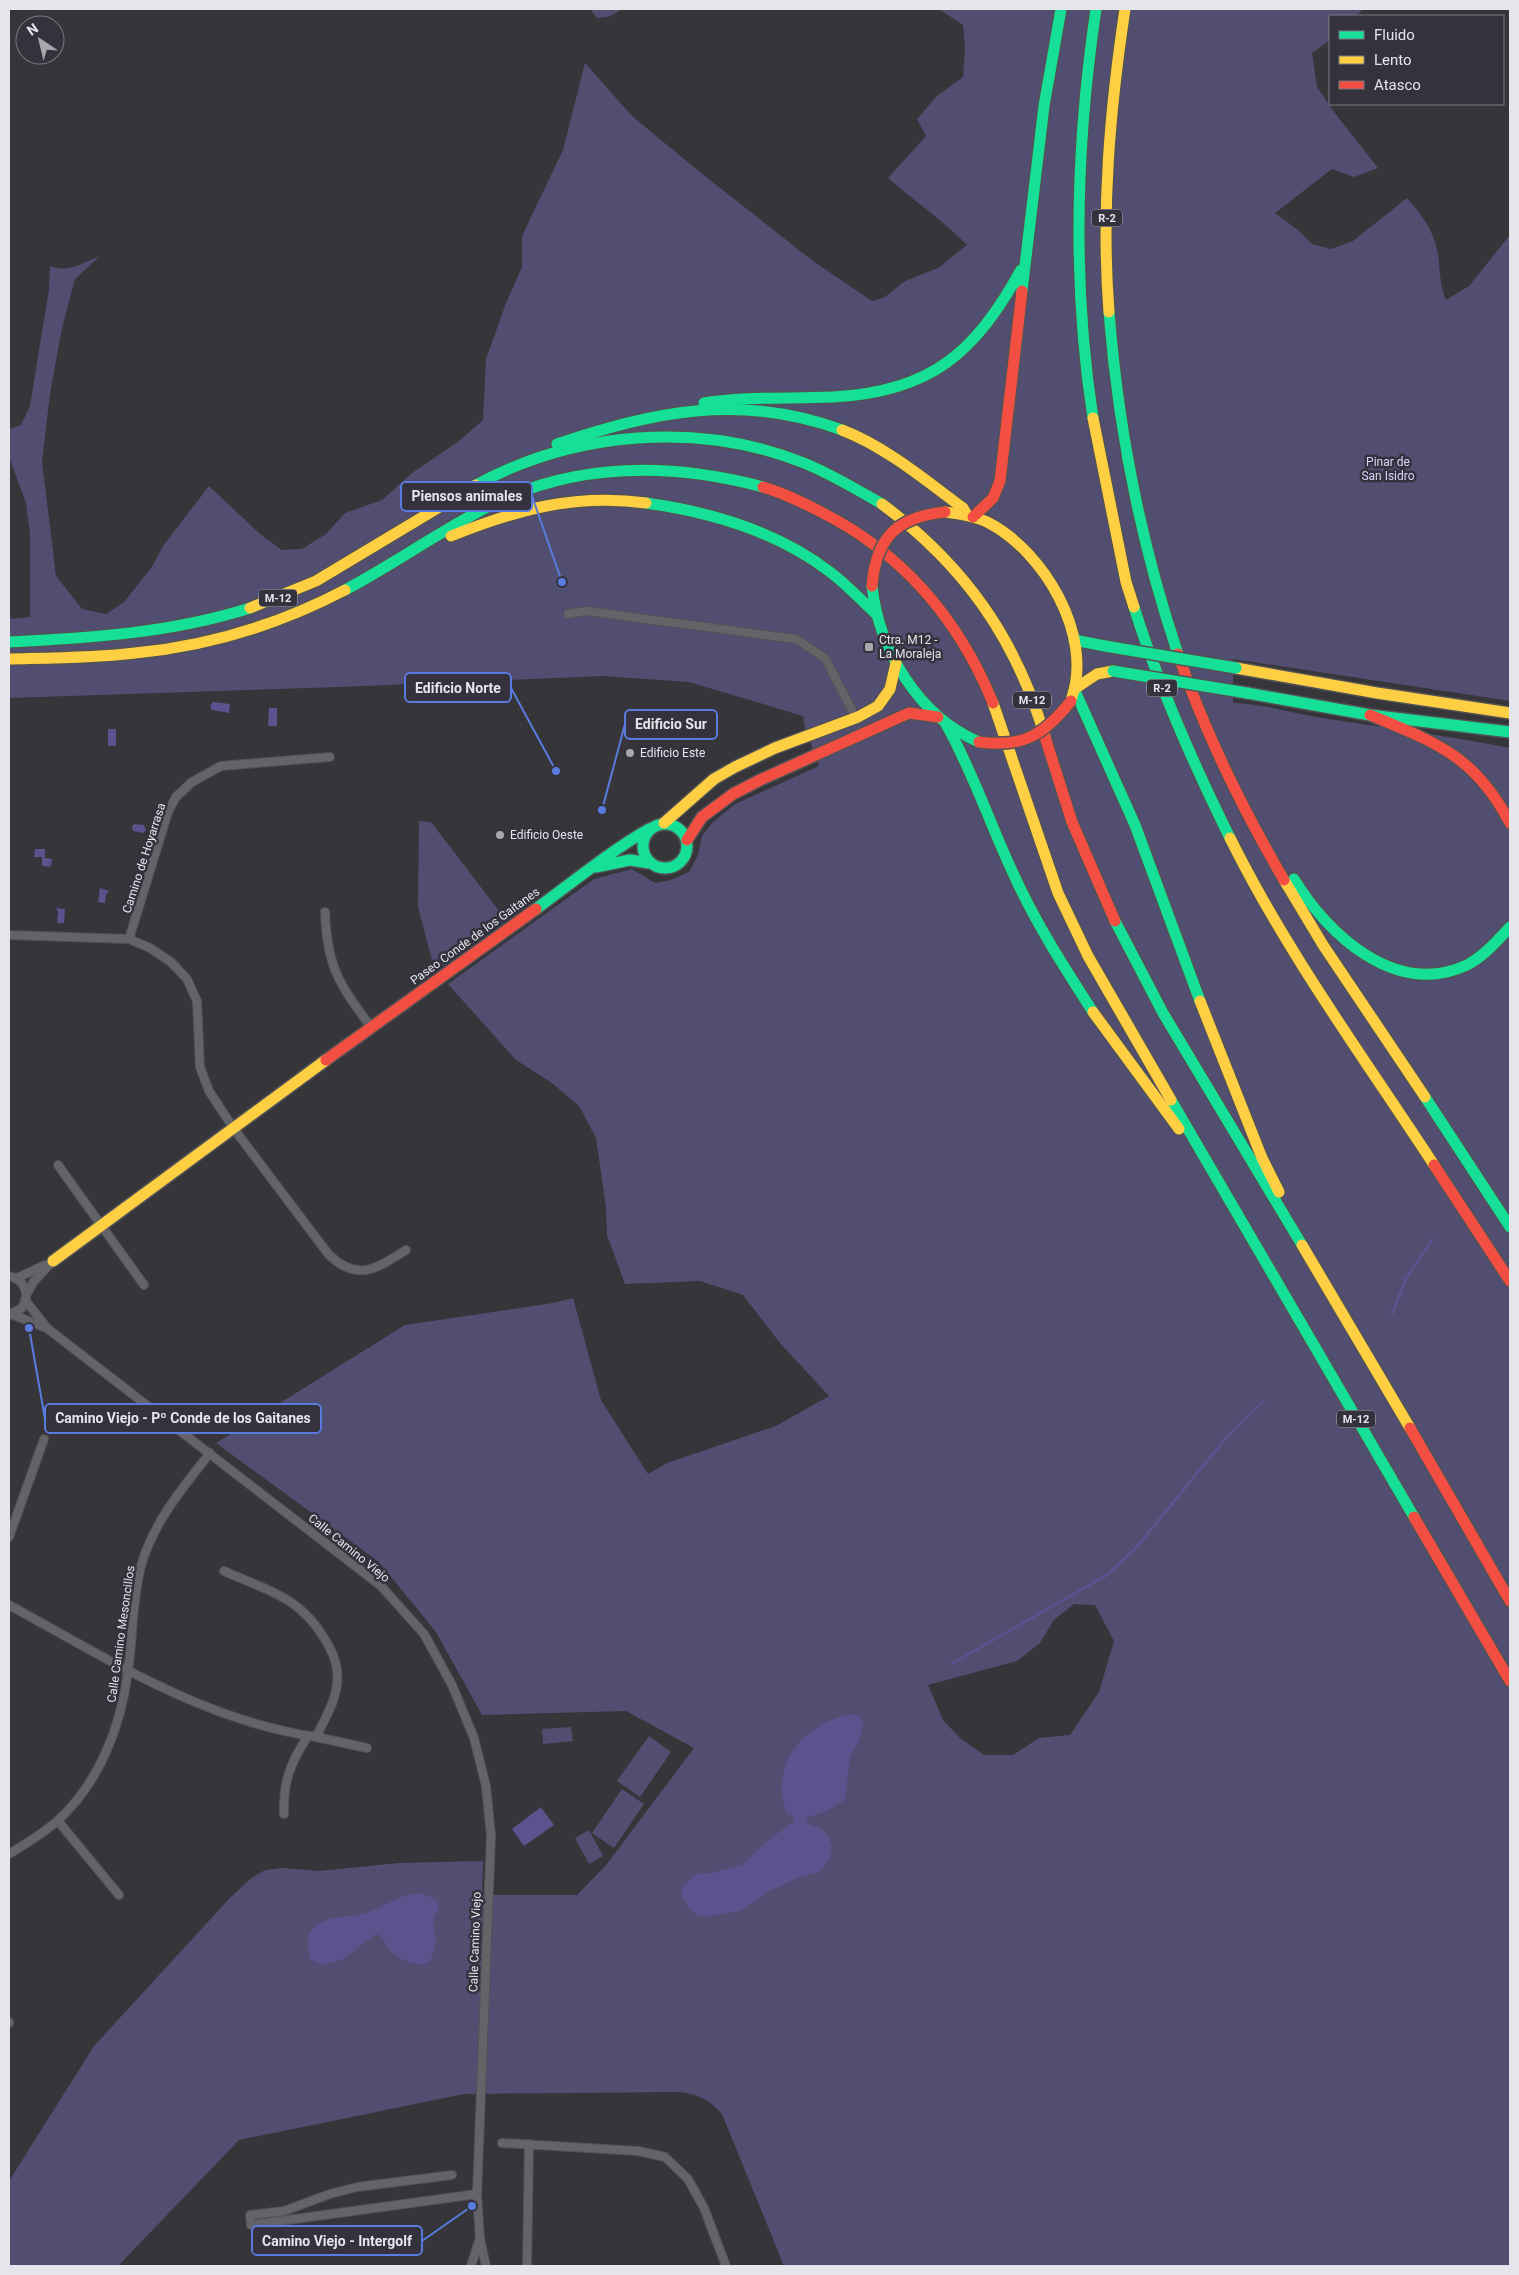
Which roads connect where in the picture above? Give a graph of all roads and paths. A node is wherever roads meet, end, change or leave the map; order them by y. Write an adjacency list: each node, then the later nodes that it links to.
1 (1061, 9): 4 (main road)
2 (1096, 9): 44 (main road, R-2)
3 (1125, 9): 15 (main road, R-2)
4 (1025, 262): 5 (main road); 7 (main road)
5 (630, 421): 6 (main road); 7 (main road)
6 (517, 466): 12 (main road, M-12); 41 (main road, M-12)
7 (970, 516): 9 (main road, bridge); 11 (main road)
8 (431, 540): 9 (main road); 13 (main road, M-12); 35 (main road, M-12)
9 (875, 613): 14 (main road)
10 (568, 614): 19 (street)
11 (1074, 640): 16 (main road); 17 (main road, bridge)
12 (9, 642)
13 (9, 659)
14 (896, 663): 19 (main road); 20 (main road)
15 (1184, 670): 30 (main road); 38 (main road, R-2)
16 (1074, 693): 18 (main road, bridge); 20 (main road, bridge); 41 (main road)
17 (1510, 713)
18 (1370, 715): 21 (main road); 24 (main road)
19 (856, 718): 23 (main road)
20 (942, 721): 26 (main road); 35 (main road)
21 (1510, 732)
22 (330, 757): 32 (street, Camino de Hoyarrasa)
23 (664, 823): 25 (main road); 26 (main road)
24 (1510, 823)
25 (649, 829): 27 (main road); 28 (main road, Paseo Conde de los Gaitanes)
26 (687, 840): 27 (main road)
27 (650, 863): 28 (main road, Paseo Conde de los Gaitanes)
28 (594, 867): 33 (main road, Paseo Conde de los Gaitanes)
29 (325, 912): 33 (street)
30 (1510, 927)
31 (9, 935): 32 (street)
32 (129, 939): 34 (street)
33 (371, 1027): 34 (main road, Paseo Conde de los Gaitanes)
34 (234, 1128): 37 (main road, Paseo Conde de los Gaitanes); 39 (street)
35 (1203, 1157): 56 (main road, M-12)
36 (58, 1165): 37 (street)
37 (102, 1225): 40 (main road, Paseo Conde de los Gaitanes); 45 (street)
38 (1510, 1226)
39 (406, 1250)
40 (53, 1261): 43 (street, Paseo Conde de los Gaitanes); 46 (street, Paseo Conde de los Gaitanes)
41 (1314, 1264): 53 (main road, M-12)
42 (9, 1276): 43 (street)
43 (17, 1278): 46 (street, Calle Camino Viejo)
44 (1510, 1281)
45 (144, 1285)
46 (26, 1298): 47 (street, Paseo Conde de los Gaitanes); 48 (street, Calle Camino Viejo)
47 (10, 1314): 48 (street, Calle Camino Viejo)
48 (48, 1329): 50 (street, Calle Camino Viejo)
49 (44, 1439): 51 (street)
50 (210, 1453): 55 (street, Calle Camino Mesoncillos); 66 (street, Calle Camino Viejo)
51 (9, 1537)
52 (224, 1571): 57 (street)
53 (1510, 1601)
54 (9, 1605): 55 (street)
55 (128, 1670): 57 (street); 60 (street, Calle Camino Mesoncillos)
56 (1510, 1681)
57 (312, 1737): 58 (street); 59 (street)
58 (367, 1748)
59 (284, 1814)
60 (58, 1821): 61 (street, Calle Camino Mesoncillos); 62 (street)
61 (9, 1854)
62 (119, 1895)
63 (502, 2143): 64 (street)
64 (529, 2144): 70 (street); 71 (street)
65 (452, 2175): 66 (street)
66 (476, 2194): 67 (street, Calle Camino Viejo)
67 (480, 2239): 68 (street, Calle Camino Viejo); 69 (street, Calle Camino Viejo)
68 (471, 2266)
69 (486, 2266)
70 (527, 2266)
71 (726, 2266)

